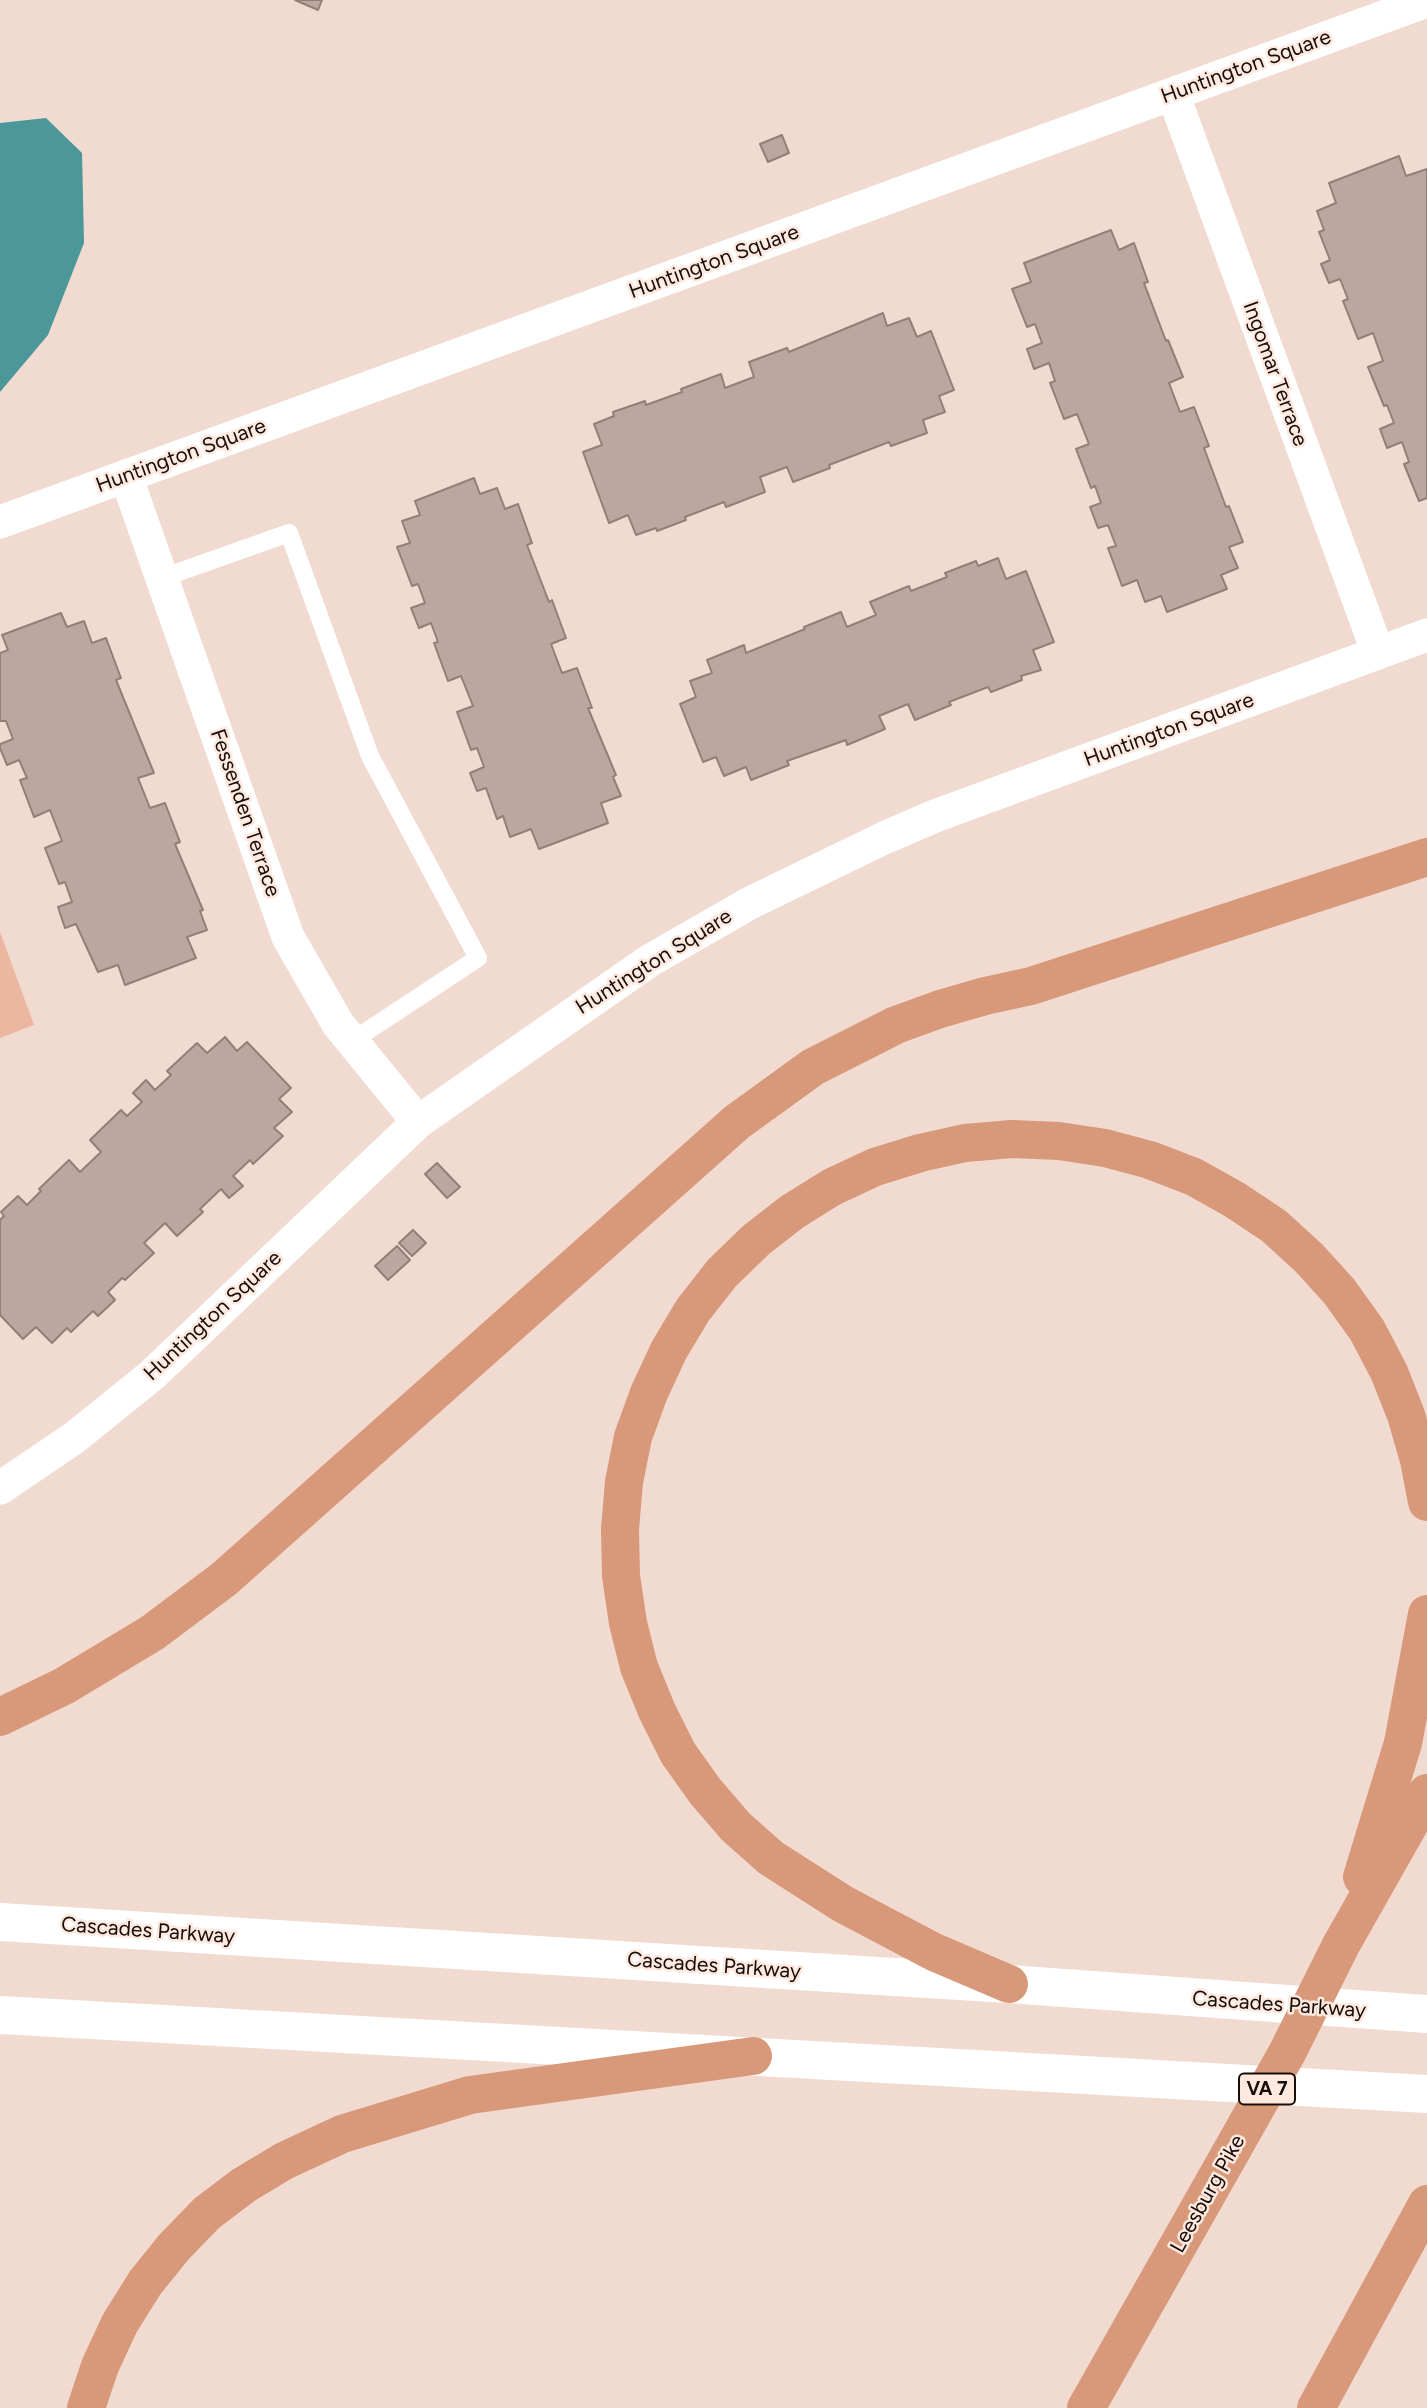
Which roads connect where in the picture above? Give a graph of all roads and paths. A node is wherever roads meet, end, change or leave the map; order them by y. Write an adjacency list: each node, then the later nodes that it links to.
1 (1427, 1): 2 (street, Huntington Square)
2 (1172, 94): 3 (street, Huntington Square); 7 (street, Ingomar Terrace)
3 (126, 476): 4 (street, Huntington Square); 5 (street, Fessenden Terrace)
4 (0, 522)
5 (162, 578): 9 (street, Fessenden Terrace); 9 (lane)
6 (1427, 635): 7 (street, Huntington Square)
7 (1378, 653): 10 (street, Huntington Square)
8 (1427, 857): 14 (highway)
9 (352, 1041): 10 (street, Fessenden Terrace)
10 (418, 1122): 11 (street, Huntington Square)
11 (0, 1488)
12 (1427, 1502): 18 (highway)
13 (1427, 1614): 17 (highway)
14 (0, 1717)
15 (1427, 1793): 17 (highway, Leesburg Pike / VA 7)
16 (0, 1922): 18 (main road, Cascades Parkway)
17 (1341, 1945): 26 (highway, Leesburg Pike / VA 7)
18 (1009, 1984): 19 (main road, Cascades Parkway)
19 (1427, 2014)
20 (0, 2015): 21 (main road)
21 (753, 2056): 22 (main road); 25 (highway)
22 (1427, 2094)
23 (1427, 2204): 24 (highway)
24 (1399, 2256): 27 (highway); 28 (highway)
25 (86, 2408)
26 (1086, 2408)
27 (1316, 2408)
28 (1346, 2408)

